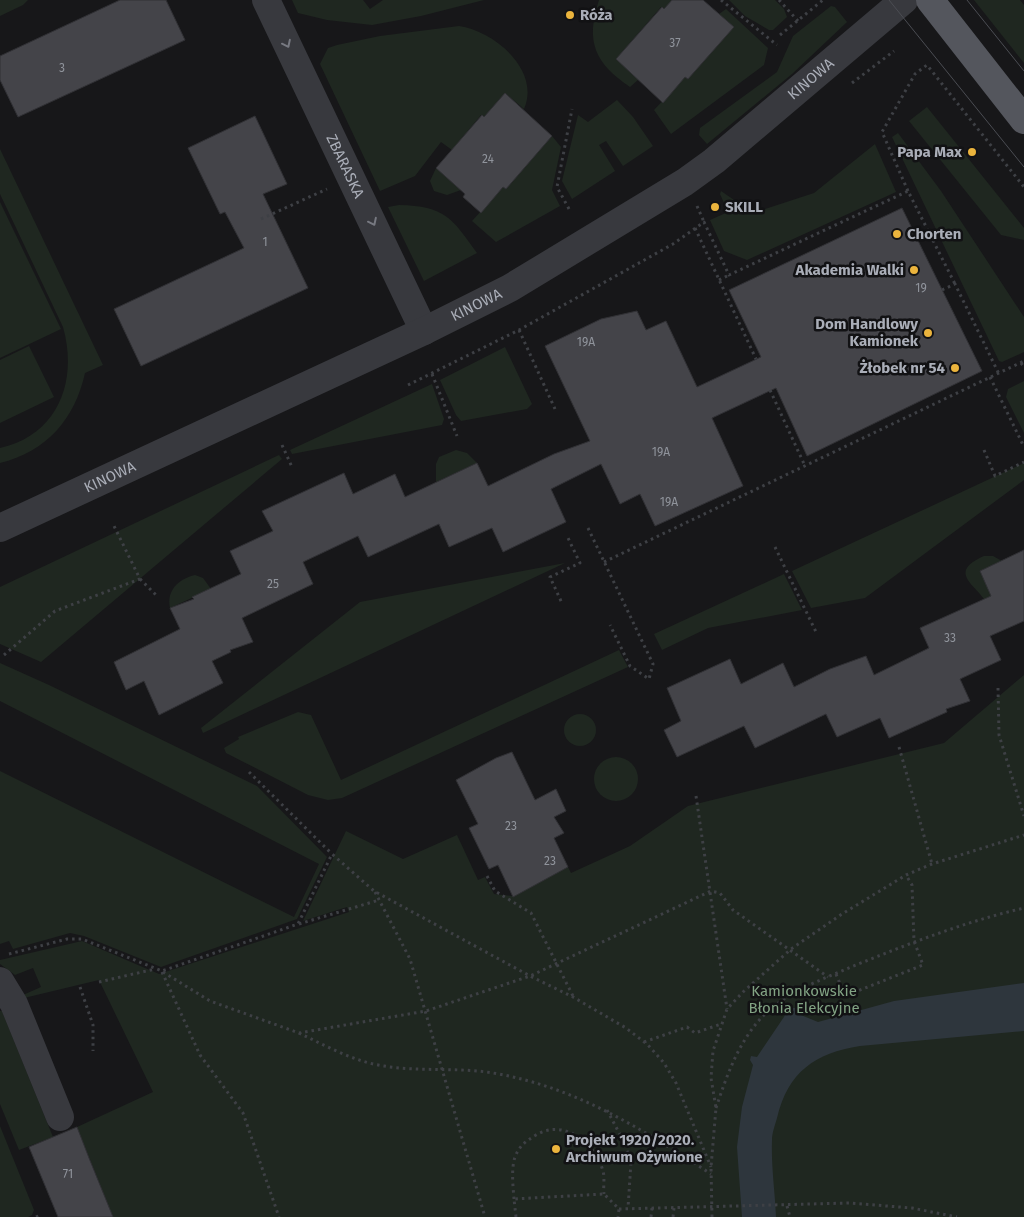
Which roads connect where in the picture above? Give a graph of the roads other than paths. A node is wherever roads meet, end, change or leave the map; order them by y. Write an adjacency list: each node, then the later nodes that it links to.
1 (266, 0): 5 (street, ZBARASKA, one-way to 5)
2 (904, 0): 5 (street, KINOWA)
3 (930, 0): 4 (main road)
4 (1024, 120)
5 (424, 331): 6 (street, KINOWA)
6 (0, 528)
7 (0, 981): 8 (street)
8 (60, 1117)

